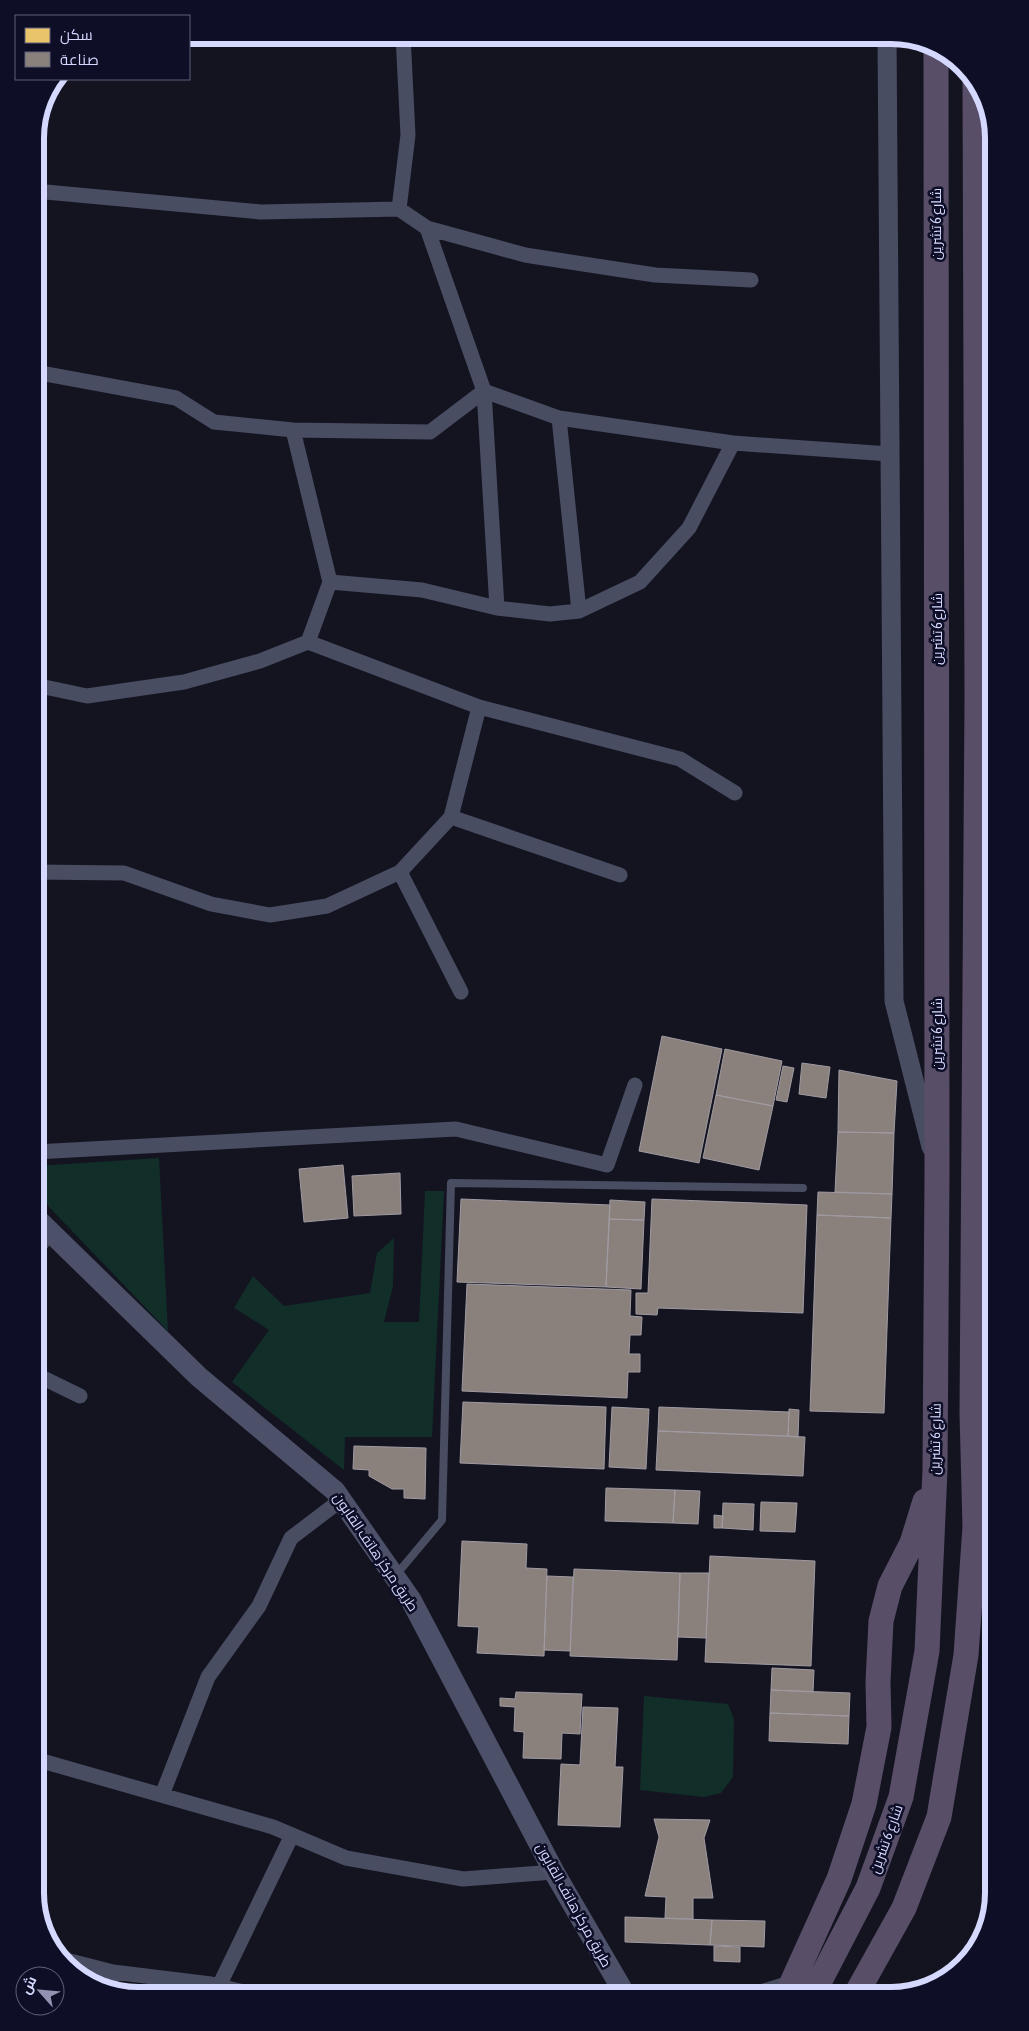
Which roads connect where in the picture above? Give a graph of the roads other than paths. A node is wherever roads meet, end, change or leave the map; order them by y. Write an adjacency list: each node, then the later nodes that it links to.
1 (403, 44): 6 (street)
2 (887, 44): 14 (street)
3 (936, 55): 31 (highway, شارع 6 تشرين)
4 (975, 95): 27 (highway)
5 (44, 192): 6 (street)
6 (399, 209): 7 (street)
7 (427, 228): 8 (street); 10 (street)
8 (751, 280)
9 (44, 374): 12 (street)
10 (484, 390): 11 (street); 12 (street); 16 (street)
11 (559, 418): 13 (street); 17 (street)
12 (293, 430): 15 (street)
13 (734, 443): 14 (street); 17 (street)
14 (890, 454): 31 (street)
15 (330, 582): 16 (street); 18 (street)
16 (497, 608): 17 (street)
17 (579, 611)
18 (308, 642): 19 (street); 20 (street)
19 (44, 687)
20 (479, 707): 21 (street); 22 (street)
21 (735, 793)
22 (451, 817): 25 (street); 26 (street)
23 (985, 840): 27 (street)
24 (44, 872): 25 (street)
25 (400, 872): 28 (street)
26 (620, 875)
27 (975, 880): 36 (highway)
28 (461, 992)
29 (636, 1085): 30 (street)
30 (44, 1152)
31 (937, 1172): 37 (highway, شارع 6 تشرين)
32 (803, 1188): 40 (lane)
33 (44, 1226): 38 (main road, طريق مركز هاتف القابون)
34 (44, 1378): 35 (street)
35 (80, 1396)
36 (984, 1459): 39 (highway)
37 (935, 1470): 49 (highway); 52 (highway, شارع 6 تشرين)
38 (341, 1500): 40 (main road, طريق مركز هاتف القابون); 42 (street)
39 (984, 1527): 53 (highway)
40 (394, 1576): 44 (main road, طريق مركز هاتف القابون)
41 (44, 1762): 42 (street)
42 (162, 1795): 43 (street)
43 (292, 1835): 44 (street); 48 (street)
44 (554, 1872): 51 (main road, طريق مركز هاتف القابون)
45 (73, 1962): 46 (street)
46 (113, 1972): 47 (street); 48 (street)
47 (109, 1982)
48 (219, 1986): 50 (street)
49 (790, 1986)
50 (223, 1987)
51 (621, 1987)
52 (817, 1987)
53 (860, 1987)

